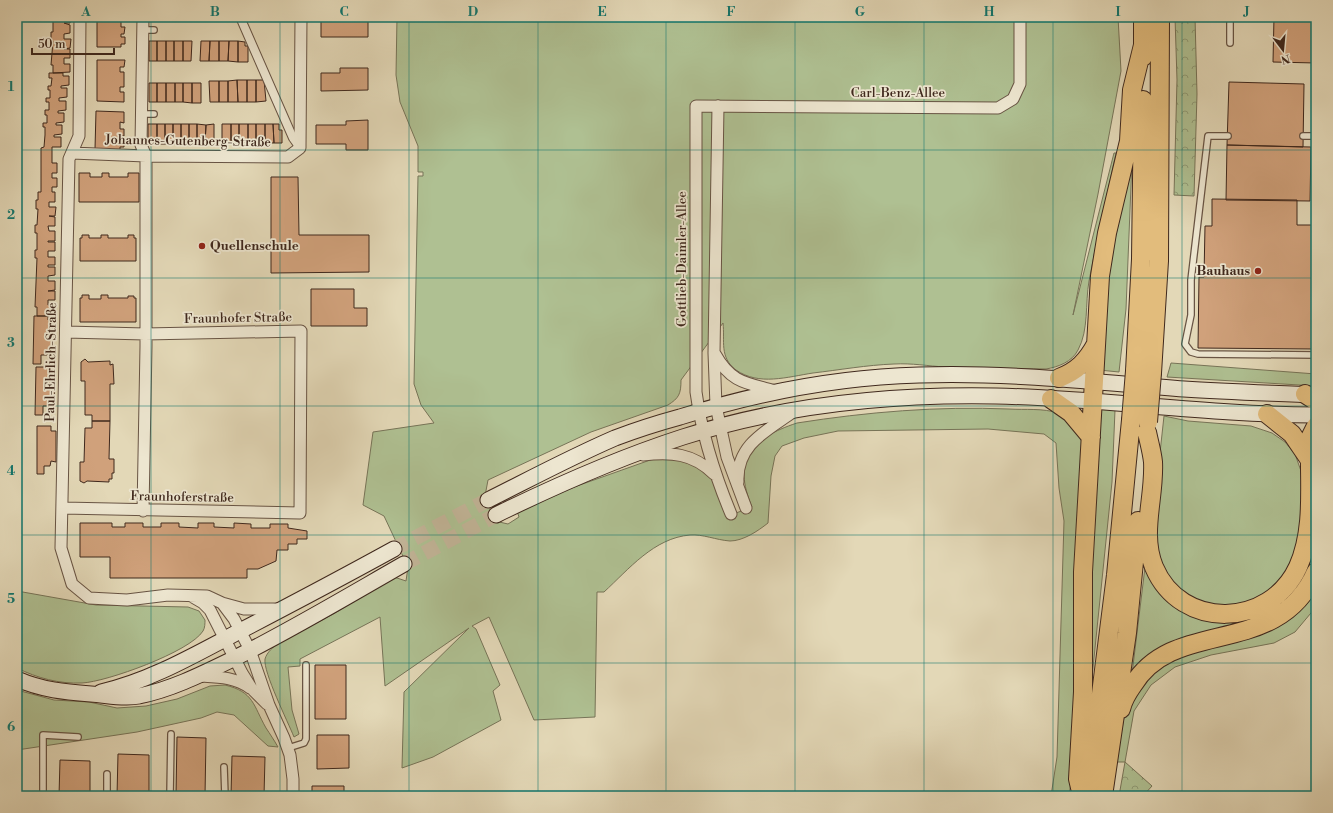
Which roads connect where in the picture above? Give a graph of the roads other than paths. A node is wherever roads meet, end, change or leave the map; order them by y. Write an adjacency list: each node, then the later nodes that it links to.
1 (80, 17): 19 (street, Paul-Ehrlich-Straße)
2 (143, 17): 13 (street)
3 (240, 17): 18 (street, Johannes-Gutenberg-Straße)
4 (301, 17): 18 (street)
5 (1020, 17): 12 (street, Carl-Benz-Allee)
6 (1143, 17): 10 (highway)
7 (1160, 17): 26 (highway)
8 (1230, 17): 9 (lane)
9 (1230, 43)
10 (1143, 45): 23 (highway); 26 (highway)
11 (696, 106): 12 (street, Carl-Benz-Allee); 34 (street, Gottlieb-Daimler-Allee)
12 (718, 106): 24 (street)
13 (142, 114): 14 (lane); 20 (street)
14 (154, 114)
15 (1228, 136): 25 (lane)
16 (1303, 136): 17 (lane)
17 (1316, 136)
18 (300, 148): 20 (street, Johannes-Gutenberg-Straße)
19 (72, 153): 20 (street, Johannes-Gutenberg-Straße); 21 (street, Paul-Ehrlich-Straße)
20 (146, 156): 22 (street)
21 (66, 332): 22 (street, Fraunhofer Straße); 48 (street, Paul-Ehrlich-Straße)
22 (145, 334): 50 (street); 51 (street, Fraunhofer Straße)
23 (1096, 344): 27 (highway); 28 (highway)
24 (714, 353): 29 (street); 33 (street)
25 (1316, 355)
26 (1143, 372): 38 (highway, bridge)
27 (1059, 378): 28 (main road); 29 (main road)
28 (1095, 380): 30 (main road); 32 (highway)
29 (776, 392): 33 (main road)
30 (1312, 397)
31 (1051, 399): 32 (main road); 35 (main road); 42 (highway)
32 (1093, 401): 36 (main road); 42 (highway)
33 (716, 406): 34 (main road); 40 (street)
34 (699, 411): 41 (street, Gottlieb-Daimler-Allee); 47 (main road)
35 (795, 411): 40 (main road); 46 (street)
36 (1267, 414): 37 (main road); 44 (highway)
37 (1316, 415)
38 (1142, 425): 44 (highway); 73 (highway); 82 (highway)
39 (1316, 426): 44 (highway)
40 (719, 427): 41 (main road); 46 (street)
41 (702, 431): 43 (main road); 45 (street, Gottlieb-Daimler-Allee)
42 (1091, 437): 81 (highway)
43 (625, 457): 45 (street); 53 (main road)
44 (1309, 459)
45 (714, 474): 52 (street, Gottlieb-Daimler-Allee)
46 (739, 489): 49 (street)
47 (488, 500)
48 (63, 508): 50 (street, Fraunhoferstraße); 57 (street, Paul-Ehrlich-Straße)
49 (746, 508)
50 (143, 511): 51 (street, Fraunhoferstraße)
51 (300, 513)
52 (731, 514)
53 (496, 515)
54 (394, 548): 59 (main road)
55 (404, 564): 62 (main road)
56 (1316, 572): 73 (highway)
57 (191, 596): 58 (street, Paul-Ehrlich-Straße); 61 (street, Paul-Ehrlich-Straße)
58 (222, 603): 59 (street, Paul-Ehrlich-Straße); 60 (street)
59 (286, 608): 60 (main road)
60 (240, 631): 61 (main road); 62 (street)
61 (224, 639): 63 (street, Paul-Ehrlich-Straße); 68 (main road)
62 (250, 650): 63 (main road); 69 (street)
63 (234, 658): 65 (main road); 67 (street, Paul-Ehrlich-Straße)
64 (306, 665): 72 (lane)
65 (197, 676): 67 (street); 68 (main road)
66 (17, 679): 68 (main road)
67 (252, 689): 69 (street)
68 (92, 694)
69 (269, 705): 72 (street)
70 (171, 734): 78 (lane)
71 (78, 737): 76 (lane)
72 (288, 748): 80 (street)
73 (1108, 758): 83 (highway)
74 (224, 767): 79 (lane)
75 (108, 774): 77 (lane)
76 (43, 796)
77 (107, 796)
78 (170, 796)
79 (224, 796)
80 (293, 796)
81 (1082, 796)
82 (1088, 796)
83 (1103, 796)

